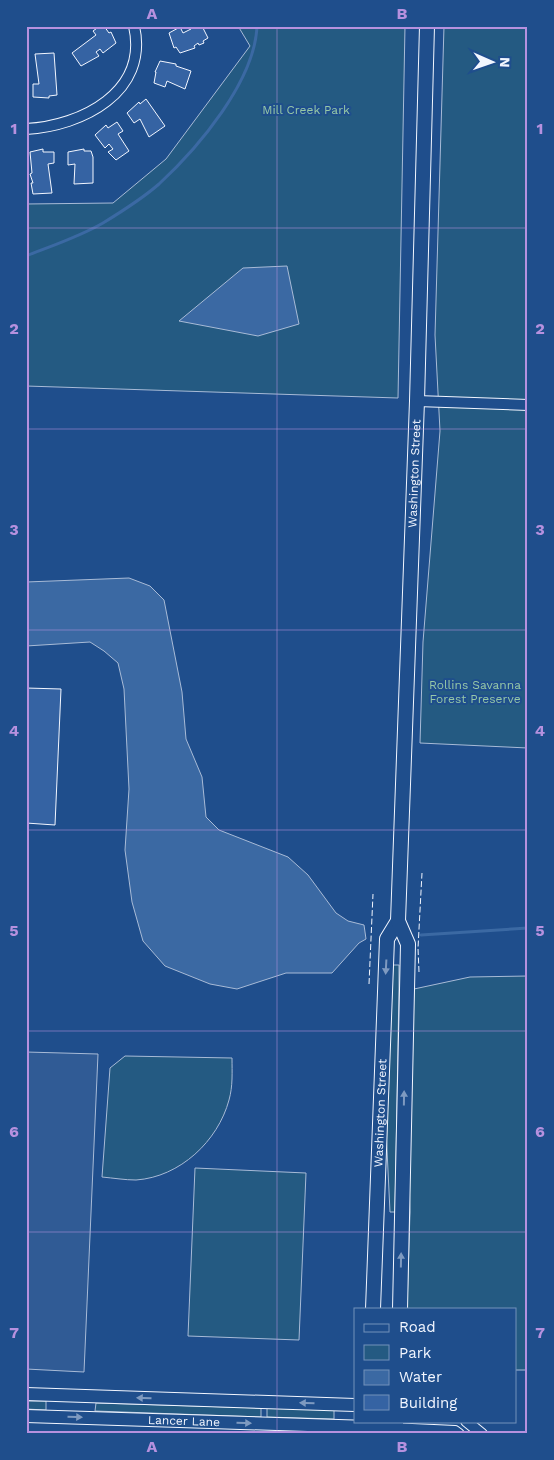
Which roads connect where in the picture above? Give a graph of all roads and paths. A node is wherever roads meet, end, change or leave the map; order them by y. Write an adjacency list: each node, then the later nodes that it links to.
1 (134, 26): 3 (street)
2 (428, 26): 4 (main road, Washington Street)
3 (26, 129)
4 (417, 401): 5 (street); 6 (main road, Washington Street)
5 (528, 405)
6 (398, 922): 7 (main road, Washington Street, one-way to 7); 8 (main road, Washington Street, one-way to 6)
7 (373, 1308)
8 (400, 1308)
9 (26, 1394): 10 (street, Lancer Lane, one-way to 9)
10 (354, 1405)
11 (26, 1416): 13 (street, Lancer Lane, one-way to 13)
12 (467, 1422): 16 (street)
13 (369, 1427): 14 (street, Lancer Lane)
14 (396, 1428): 15 (street, Lancer Lane)
15 (459, 1434)
16 (482, 1434)

